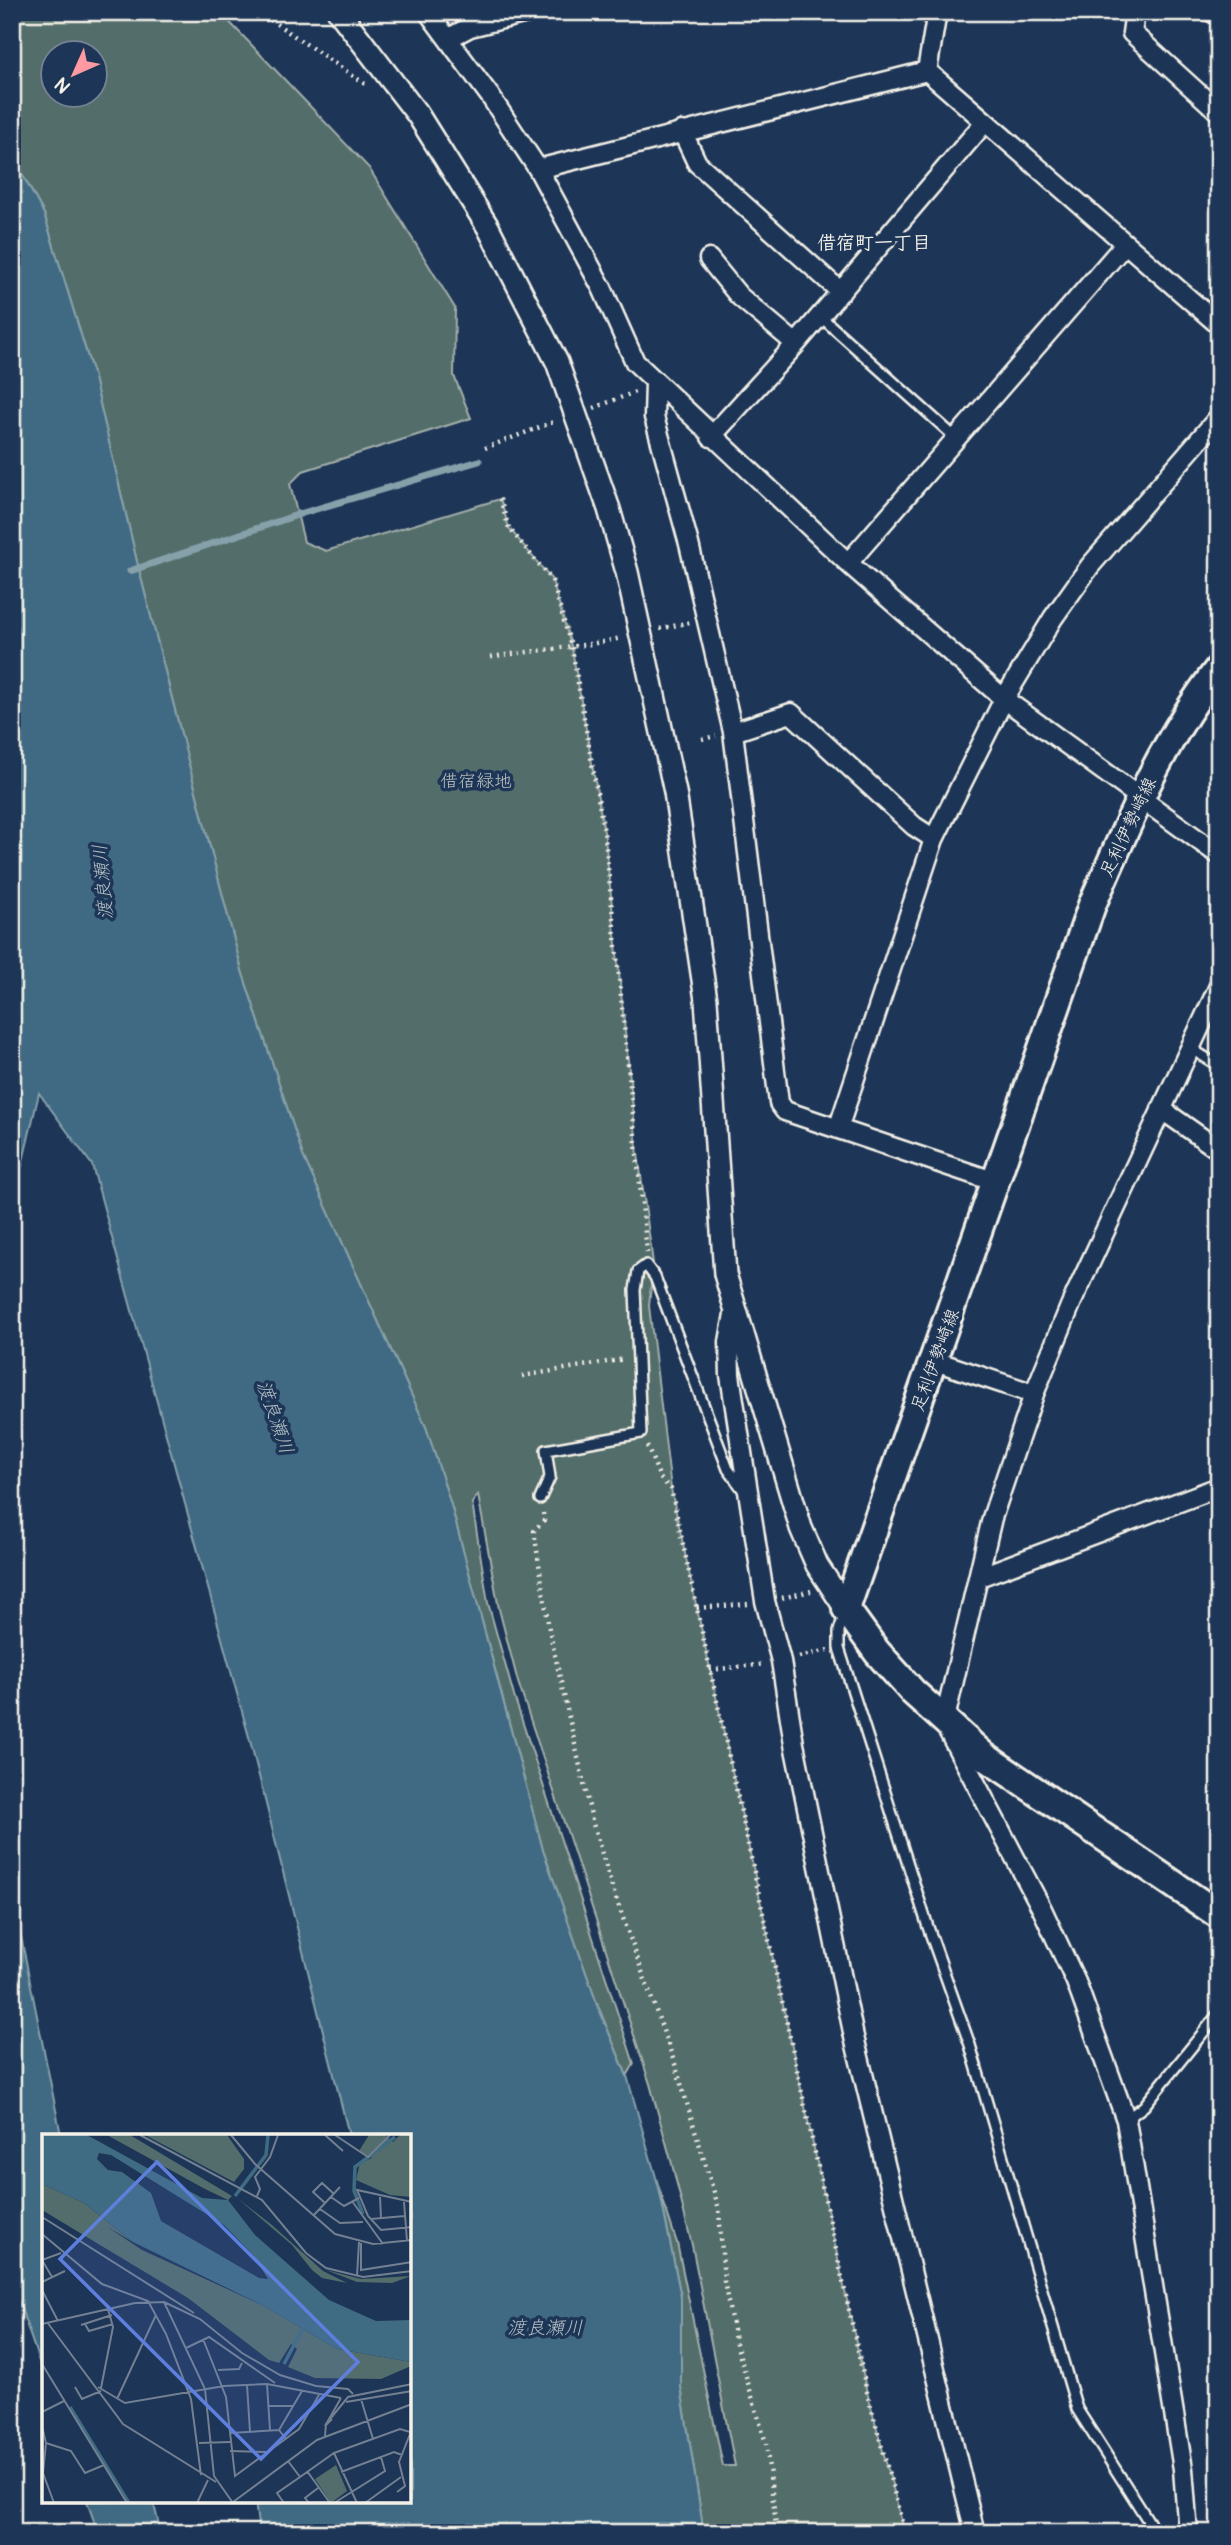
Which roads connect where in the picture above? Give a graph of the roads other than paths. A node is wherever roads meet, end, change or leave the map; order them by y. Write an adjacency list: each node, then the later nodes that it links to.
1 (339, 12): 38 (street)
2 (428, 12): 8 (street)
3 (531, 12): 8 (street)
4 (937, 12): 9 (street)
5 (1135, 12): 10 (street)
6 (1211, 12): 7 (street)
7 (1219, 13)
8 (449, 38): 13 (street)
9 (927, 71): 11 (street); 12 (street)
10 (1219, 112)
11 (985, 122): 14 (street); 16 (street)
12 (682, 131): 13 (street); 16 (street)
13 (538, 169): 20 (street)
14 (1125, 244): 18 (street); 23 (street)
15 (709, 259): 19 (street)
16 (841, 292): 17 (street)
17 (820, 316): 19 (street); 23 (lane)
18 (1219, 325)
19 (796, 344): 22 (street)
20 (655, 383): 22 (street); 27 (street)
21 (1219, 416): 26 (street)
22 (711, 437): 24 (street)
23 (957, 439): 24 (street)
24 (848, 563): 26 (street)
25 (1219, 668): 28 (main road, 足利伊勢崎線)
26 (1004, 699): 28 (street); 29 (street)
27 (733, 732): 29 (street); 35 (street)
28 (1139, 797): 30 (street); 37 (main road, 足利伊勢崎線)
29 (934, 839): 35 (street)
30 (1219, 855)
31 (1217, 994): 32 (street)
32 (1191, 1048): 33 (lane); 34 (street)
33 (1219, 1066)
34 (1161, 1109): 36 (street); 40 (street)
35 (838, 1129): 37 (street)
36 (1219, 1150)
37 (996, 1182): 39 (main road, 足利伊勢崎線)
38 (734, 1314): 43 (street); 45 (street)
39 (935, 1361): 40 (street); 45 (main road, 足利伊勢崎線)
40 (1034, 1394): 44 (street)
41 (1219, 1487): 44 (street)
42 (540, 1499): 43 (lane)
43 (752, 1500): 50 (street)
44 (979, 1577): 46 (street)
45 (846, 1609): 46 (main road); 51 (lane)
46 (944, 1723): 47 (main road); 49 (street)
47 (1219, 1915)
48 (1219, 2013): 49 (lane)
49 (1126, 2120): 52 (street)
50 (975, 2533)
51 (1156, 2533)
52 (1188, 2533)

